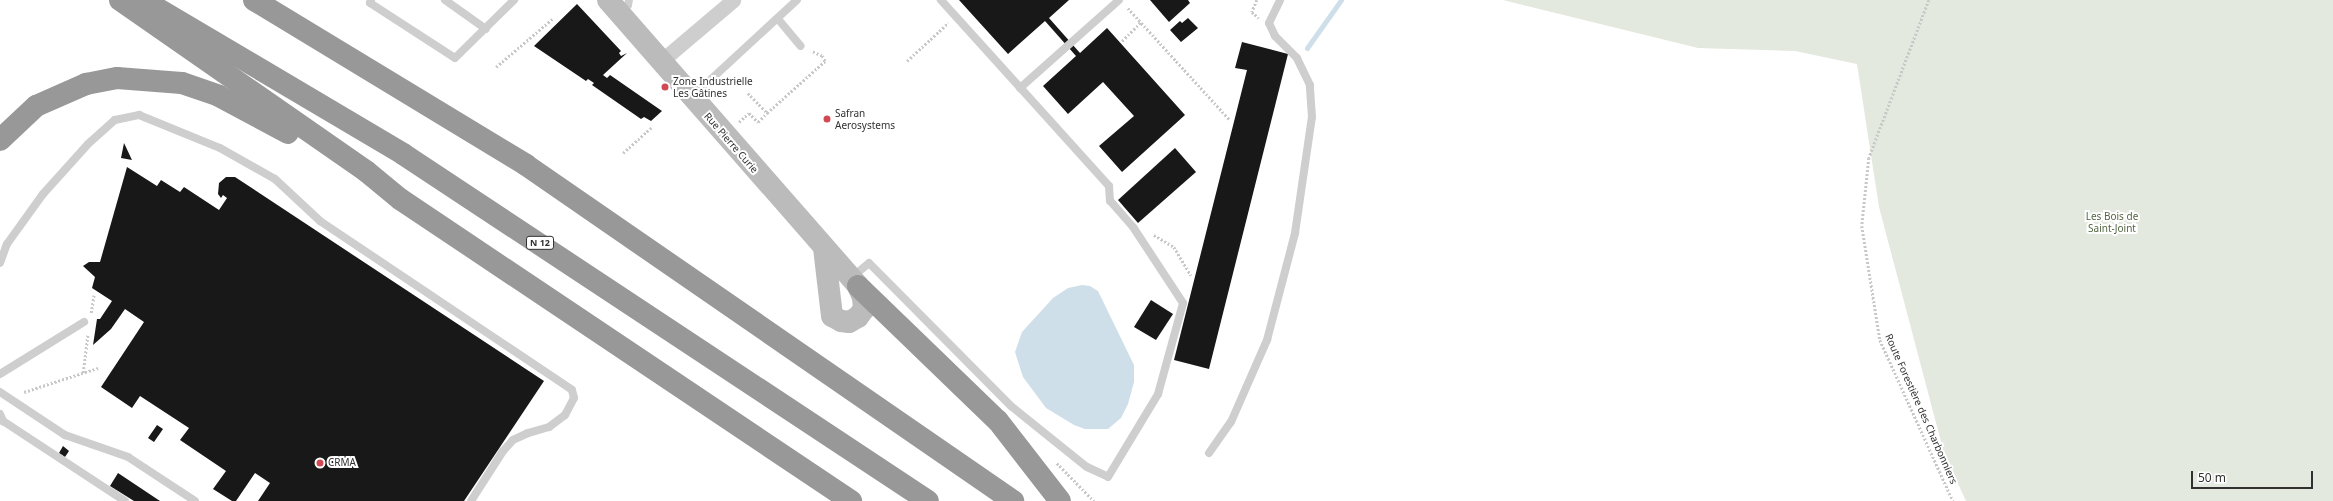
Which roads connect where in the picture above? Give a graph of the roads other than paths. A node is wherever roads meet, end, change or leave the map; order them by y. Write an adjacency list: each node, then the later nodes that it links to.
1 (120, 0): 20 (highway)
2 (143, 0): 33 (highway, N 12)
3 (254, 0): 34 (highway)
4 (371, 0): 14 (lane)
5 (445, 0): 14 (lane)
6 (514, 0): 14 (lane)
7 (733, 0): 16 (street)
8 (797, 0): 13 (lane)
9 (941, 0): 17 (lane)
10 (1280, 0): 28 (lane)
11 (1123, 3): 17 (lane)
12 (619, 5): 16 (street, Rue Pierre Curie)
13 (778, 19): 15 (lane); 18 (lane)
14 (486, 29)
15 (801, 46)
16 (660, 62): 18 (street, Rue Pierre Curie)
17 (1020, 88): 23 (lane)
18 (692, 97): 21 (street, Rue Pierre Curie)
19 (0, 140): 20 (highway)
20 (400, 199): 32 (highway)
21 (824, 248): 23 (street, Rue Pierre Curie); 23 (street, Rue Pierre Curie)
22 (0, 263): 31 (lane)
23 (855, 282): 35 (highway)
24 (84, 322): 25 (lane)
25 (0, 374)
26 (0, 392): 30 (lane)
27 (0, 414): 29 (lane)
28 (1209, 453)
29 (125, 501)
30 (194, 501)
31 (471, 501)
32 (851, 501)
33 (928, 501)
34 (1013, 501)
35 (1060, 501)

